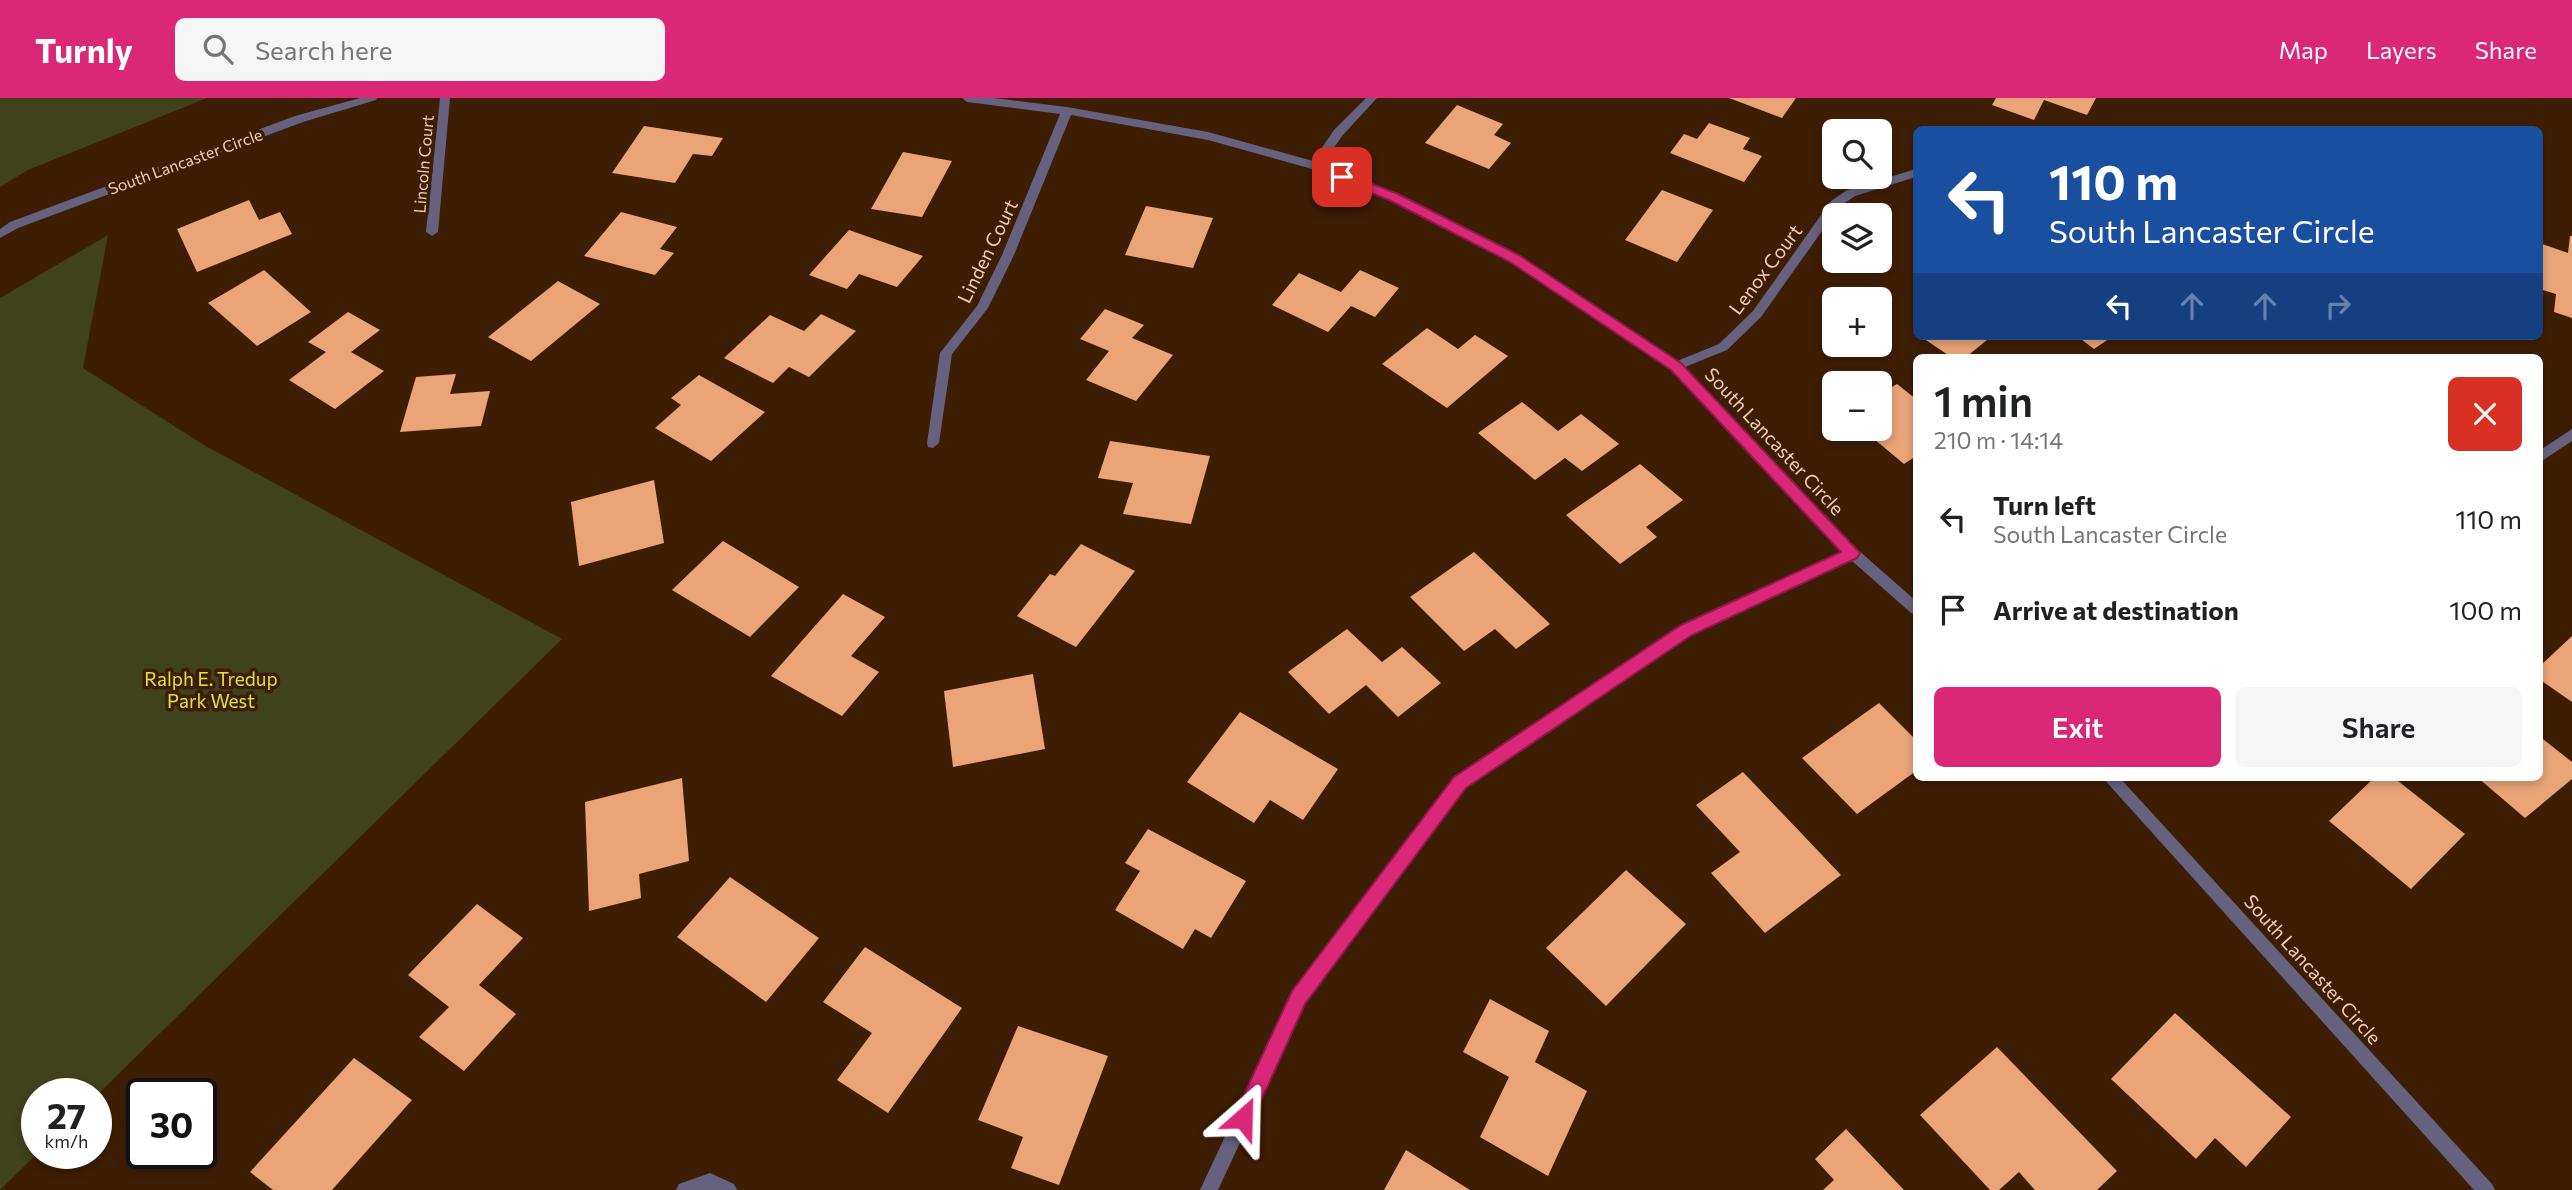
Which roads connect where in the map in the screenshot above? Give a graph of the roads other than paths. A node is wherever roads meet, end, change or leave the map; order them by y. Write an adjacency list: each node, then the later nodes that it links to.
1 (372, 98): 9 (street, South Lancaster Circle)
2 (445, 98): 8 (street, Lincoln Court)
3 (967, 98): 5 (street, South Lancaster Circle)
4 (1372, 98): 6 (street)
5 (1067, 111): 6 (street, South Lancaster Circle); 12 (street, Linden Court)
6 (1316, 166): 10 (street, South Lancaster Circle)
7 (1913, 174): 10 (street, Lenox Court)
8 (432, 232)
9 (0, 234)
10 (1676, 366): 14 (street, South Lancaster Circle)
11 (2572, 434): 13 (street)
12 (933, 443)
13 (2543, 455)
14 (1852, 553): 15 (street, South Lancaster Circle); 19 (street)
15 (1913, 606)
16 (2113, 781): 20 (street, South Lancaster Circle)
17 (685, 1190): 18 (street)
18 (728, 1190)
19 (1209, 1190)
20 (2486, 1190)

